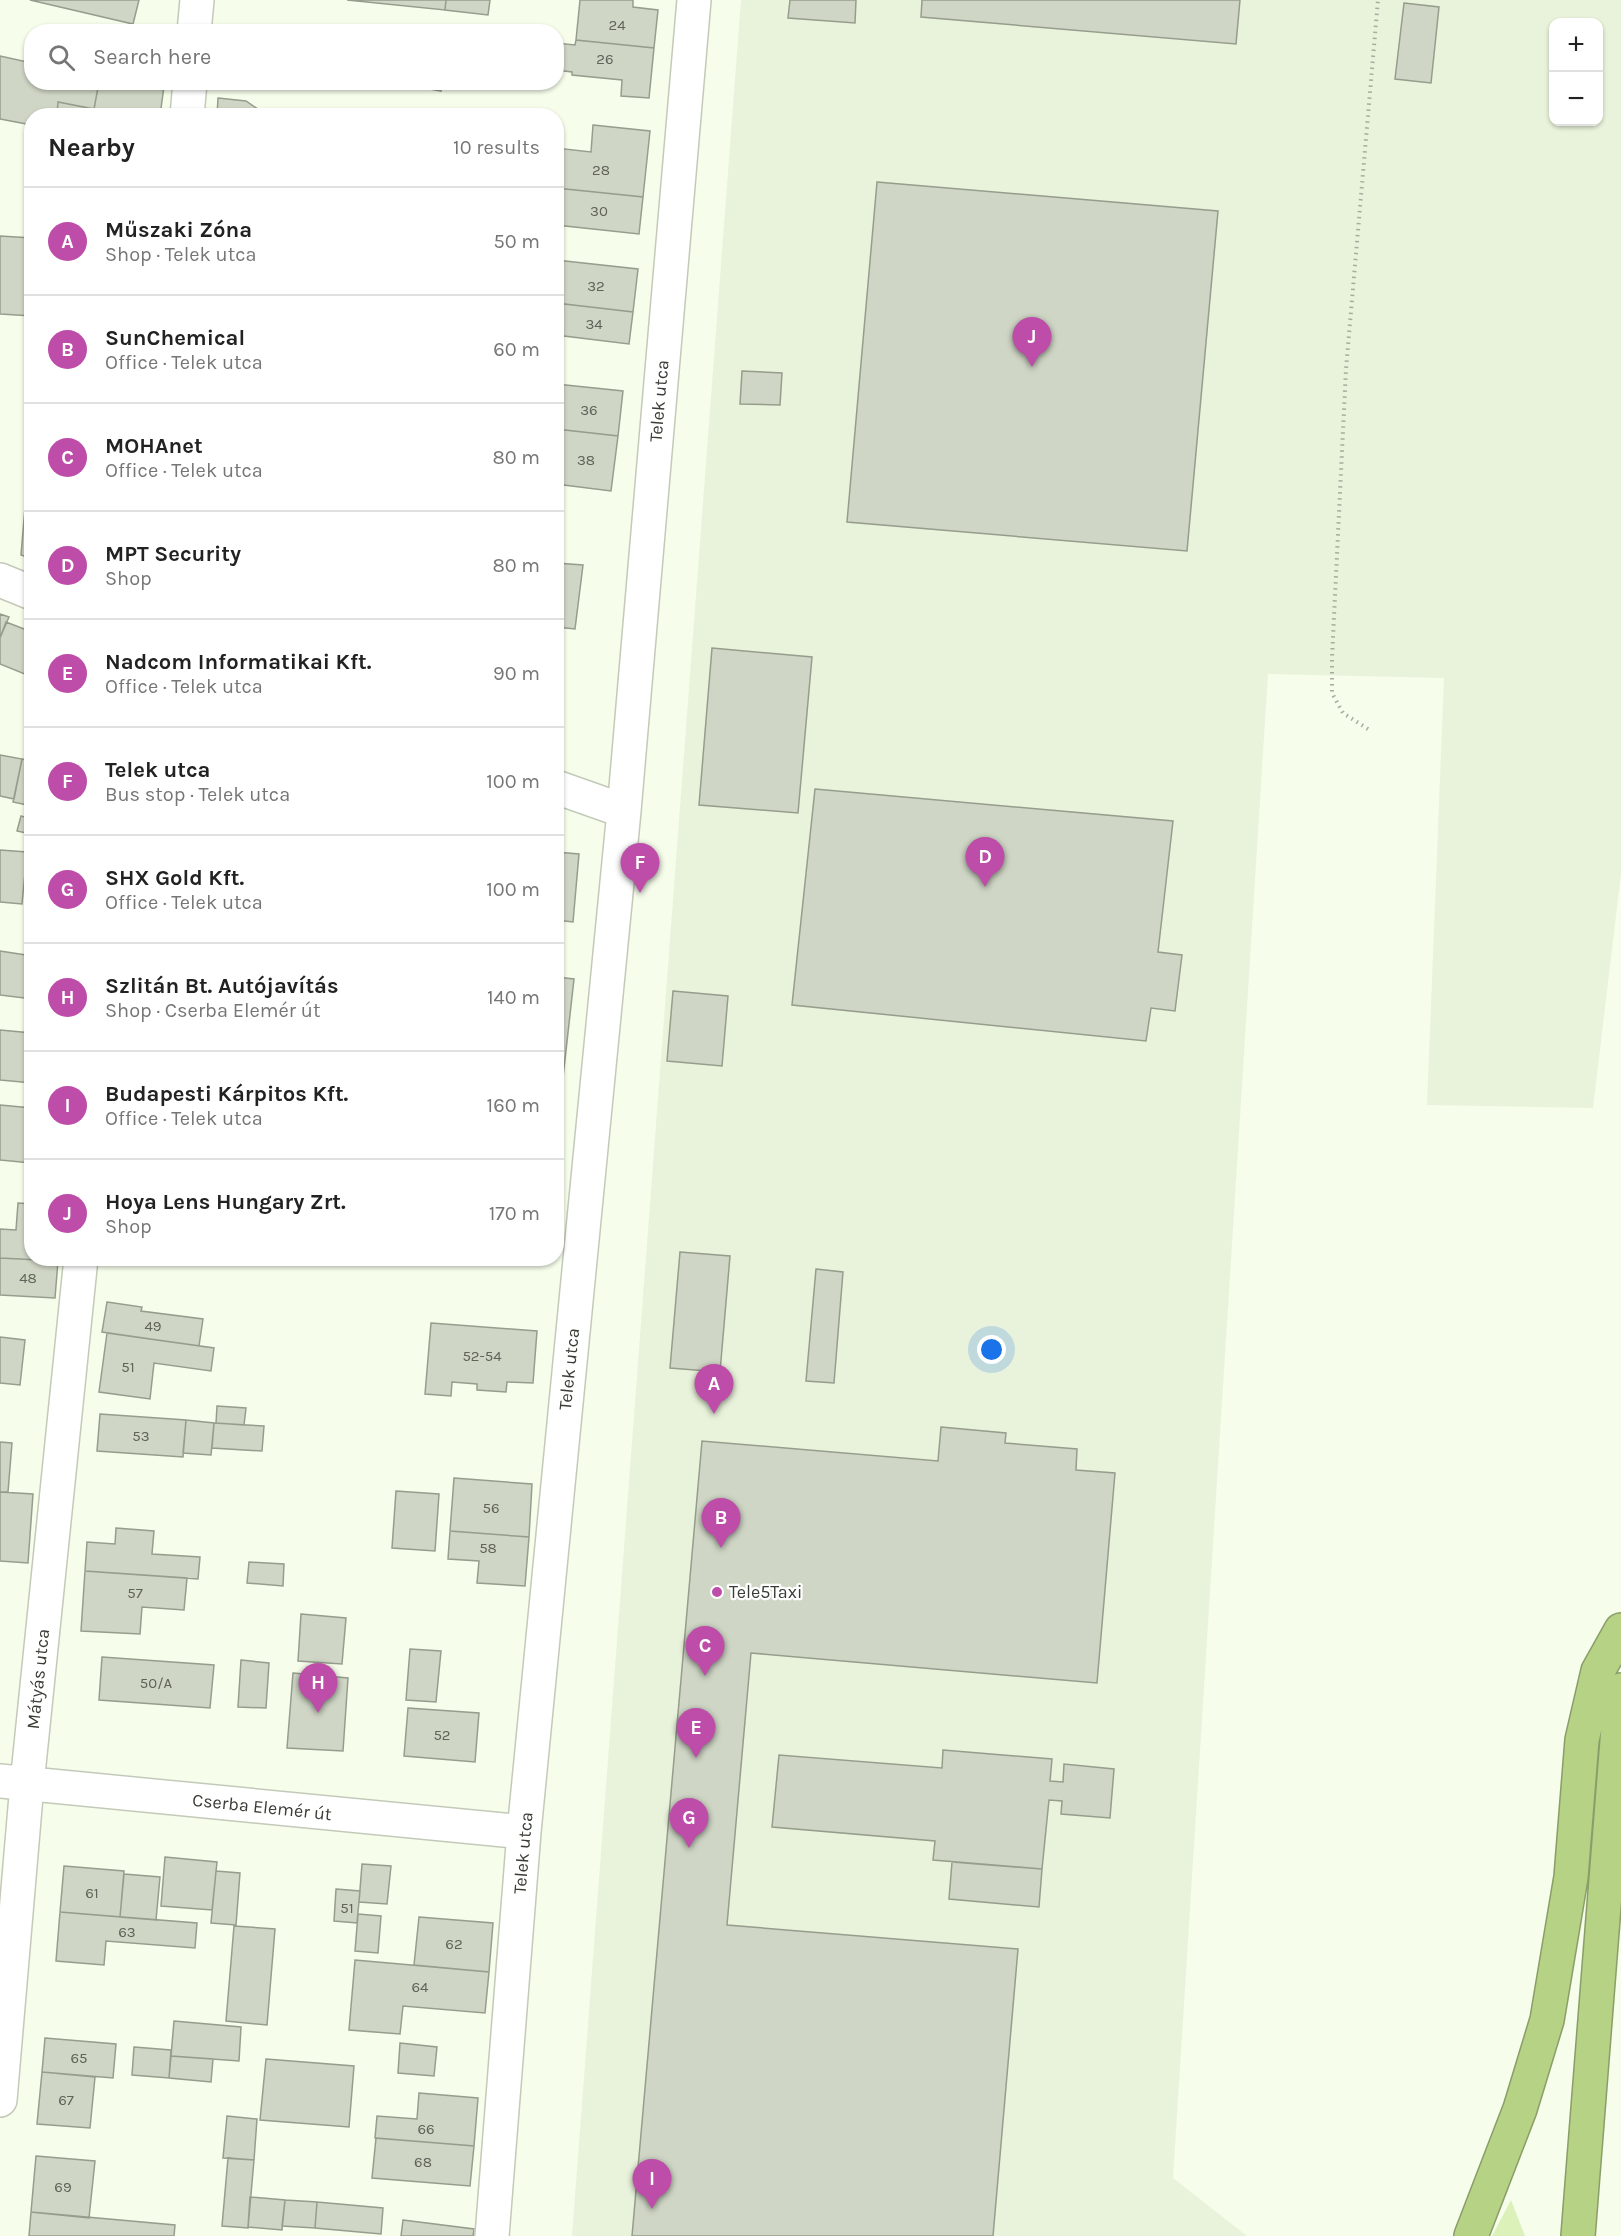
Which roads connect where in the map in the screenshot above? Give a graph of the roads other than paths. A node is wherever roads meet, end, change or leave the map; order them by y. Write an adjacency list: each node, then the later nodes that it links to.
1 (197, 0): 3 (street)
2 (694, 0): 9 (street, Telek utca)
3 (195, 24)
4 (189, 90): 5 (street)
5 (188, 108)
6 (0, 580): 7 (street)
7 (24, 590)
8 (564, 790): 9 (street)
9 (624, 811): 14 (street, Telek utca)
10 (80, 1266): 13 (street, Mátyás utca)
11 (1621, 1630): 17 (highway)
12 (1621, 1690): 18 (highway)
13 (13, 1783): 14 (street, Cserba Elemér út); 15 (street, Mátyás utca)
14 (524, 1832): 16 (street, Telek utca)
15 (0, 2100)
16 (492, 2236)
17 (1471, 2236)
18 (1578, 2236)

